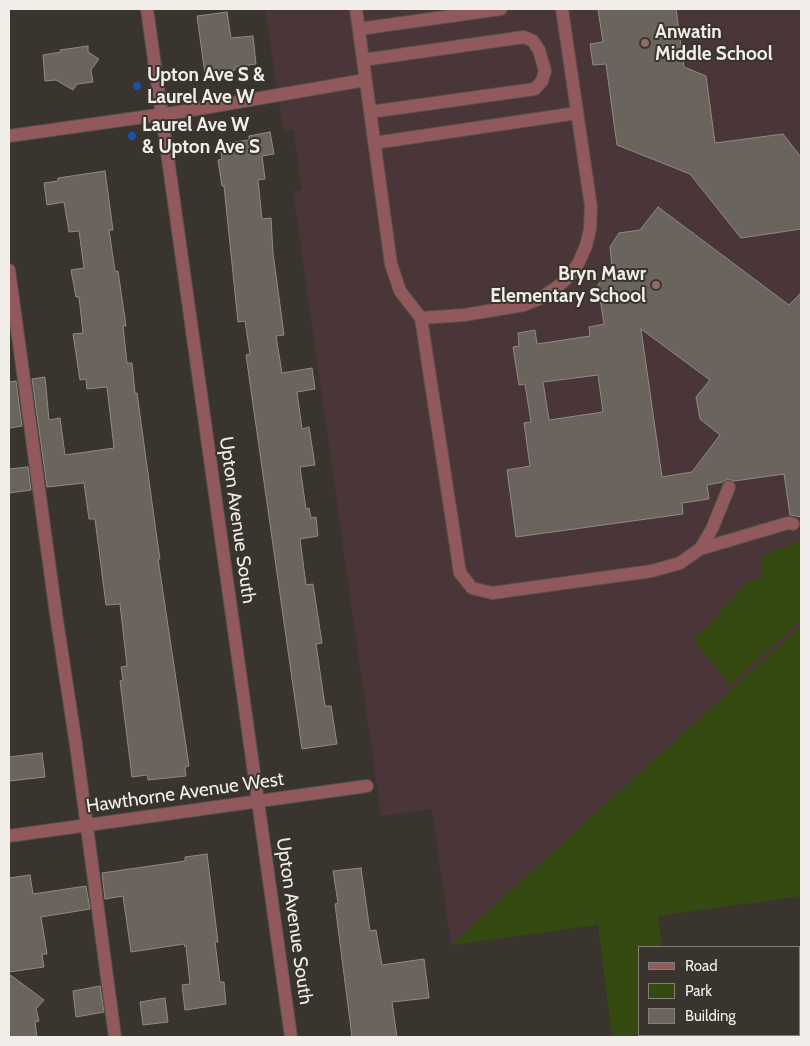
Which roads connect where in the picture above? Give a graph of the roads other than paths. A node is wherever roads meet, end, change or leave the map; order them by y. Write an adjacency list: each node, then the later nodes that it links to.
1 (147, 9): 10 (street, Upton Avenue South)
2 (356, 9): 5 (street)
3 (501, 9): 5 (street)
4 (562, 9): 9 (street)
5 (359, 29): 6 (street)
6 (363, 60): 7 (street); 8 (street)
7 (365, 80): 8 (street); 10 (street)
8 (370, 112): 12 (street)
9 (577, 113): 12 (street); 14 (street)
10 (161, 114): 11 (street); 19 (street, Upton Avenue South)
11 (9, 136)
12 (374, 143): 14 (street)
13 (9, 270): 20 (street)
14 (421, 318): 17 (street)
15 (729, 487): 17 (street)
16 (793, 524): 17 (street)
17 (700, 549)
18 (367, 786): 19 (street, Hawthorne Avenue West)
19 (258, 802): 20 (street, Hawthorne Avenue West); 23 (street, Upton Avenue South)
20 (86, 826): 21 (street, Hawthorne Avenue West); 22 (street)
21 (9, 836)
22 (115, 1037)
23 (291, 1037)

